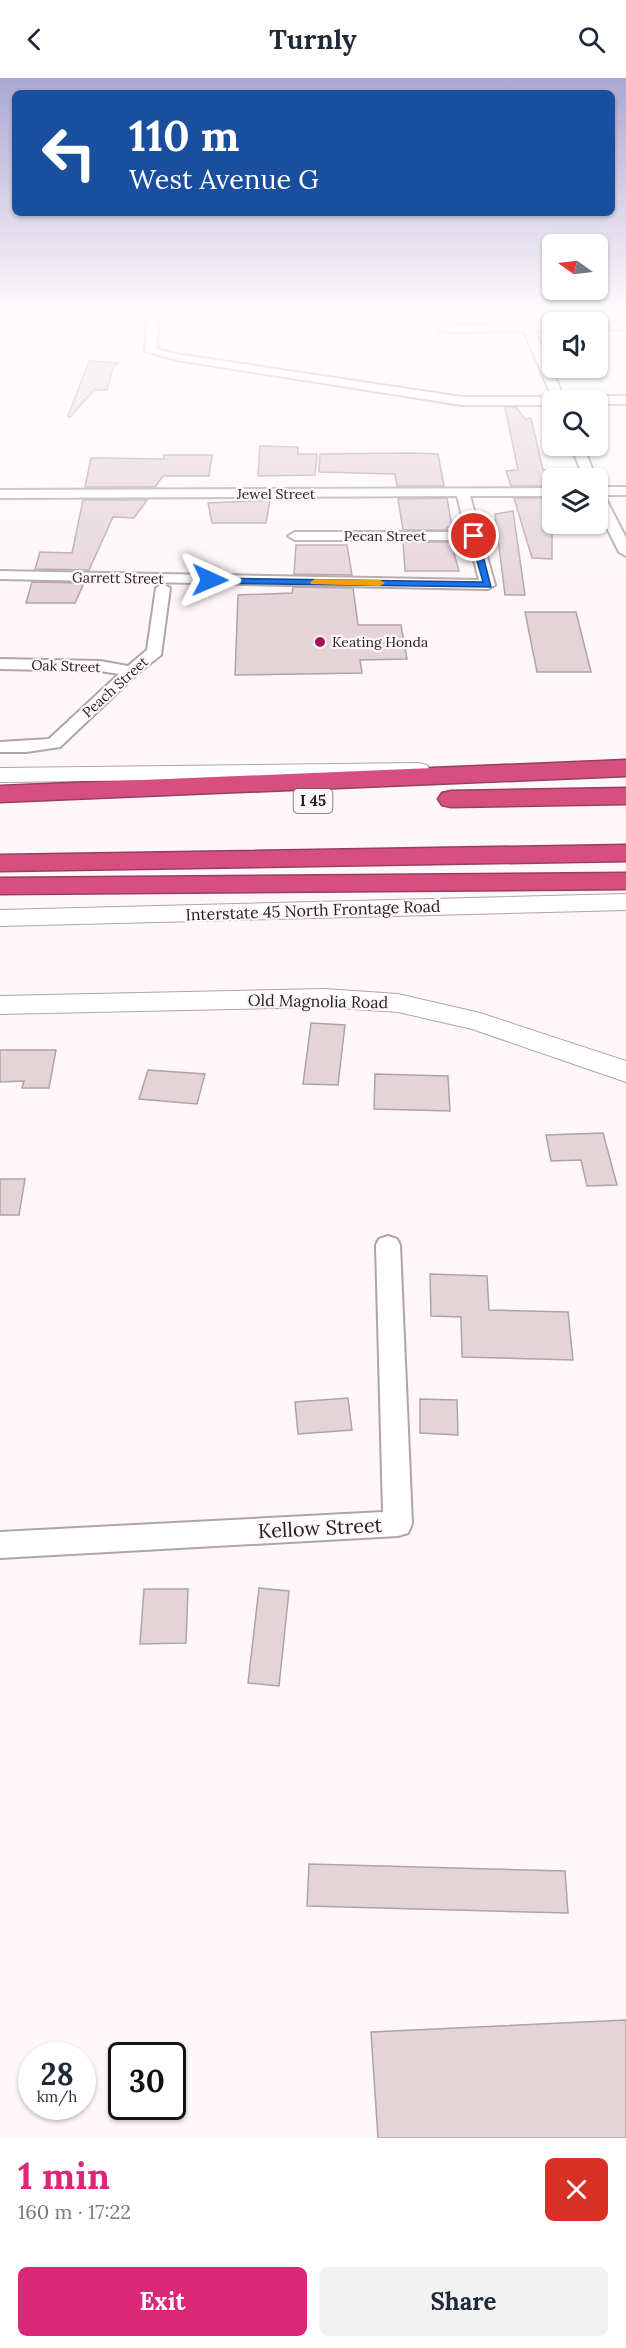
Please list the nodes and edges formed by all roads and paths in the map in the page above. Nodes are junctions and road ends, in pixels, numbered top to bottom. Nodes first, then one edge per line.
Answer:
1 (626, 491) edge
2 (542, 492) edge
3 (608, 492) edge
4 (0, 494) edge
5 (463, 494) junction
6 (608, 515) edge
7 (295, 536) dead end
8 (474, 536) junction
9 (626, 552) edge
10 (0, 575) edge
11 (163, 588) dead end
12 (0, 664) edge
13 (131, 671) junction
14 (0, 747) edge
15 (626, 768) edge
16 (0, 774) edge
17 (0, 795) edge
18 (626, 796) edge
19 (0, 807) edge
20 (626, 853) edge
21 (0, 863) edge
22 (626, 881) edge
23 (0, 886) edge
24 (626, 902) edge
25 (0, 918) edge
26 (0, 1005) edge
27 (626, 1072) edge
28 (388, 1245) dead end
29 (0, 1545) edge

1 - 3 street
2 - 5 street, Jewel Street
4 - 5 street, Jewel Street
5 - 8 street
6 - 9 street
7 - 8 street, Pecan Street
8 - 10 street, Garrett Street
11 - 13 street, Peach Street
12 - 13 street, Oak Street
13 - 14 street, Peach Street
15 - 16 main road
15 - 17 highway
18 - 19 highway, I 45
20 - 21 highway
22 - 23 highway
24 - 25 main road, Interstate 45 North Frontage Road
26 - 27 main road, Old Magnolia Road
28 - 29 street, Kellow Street

